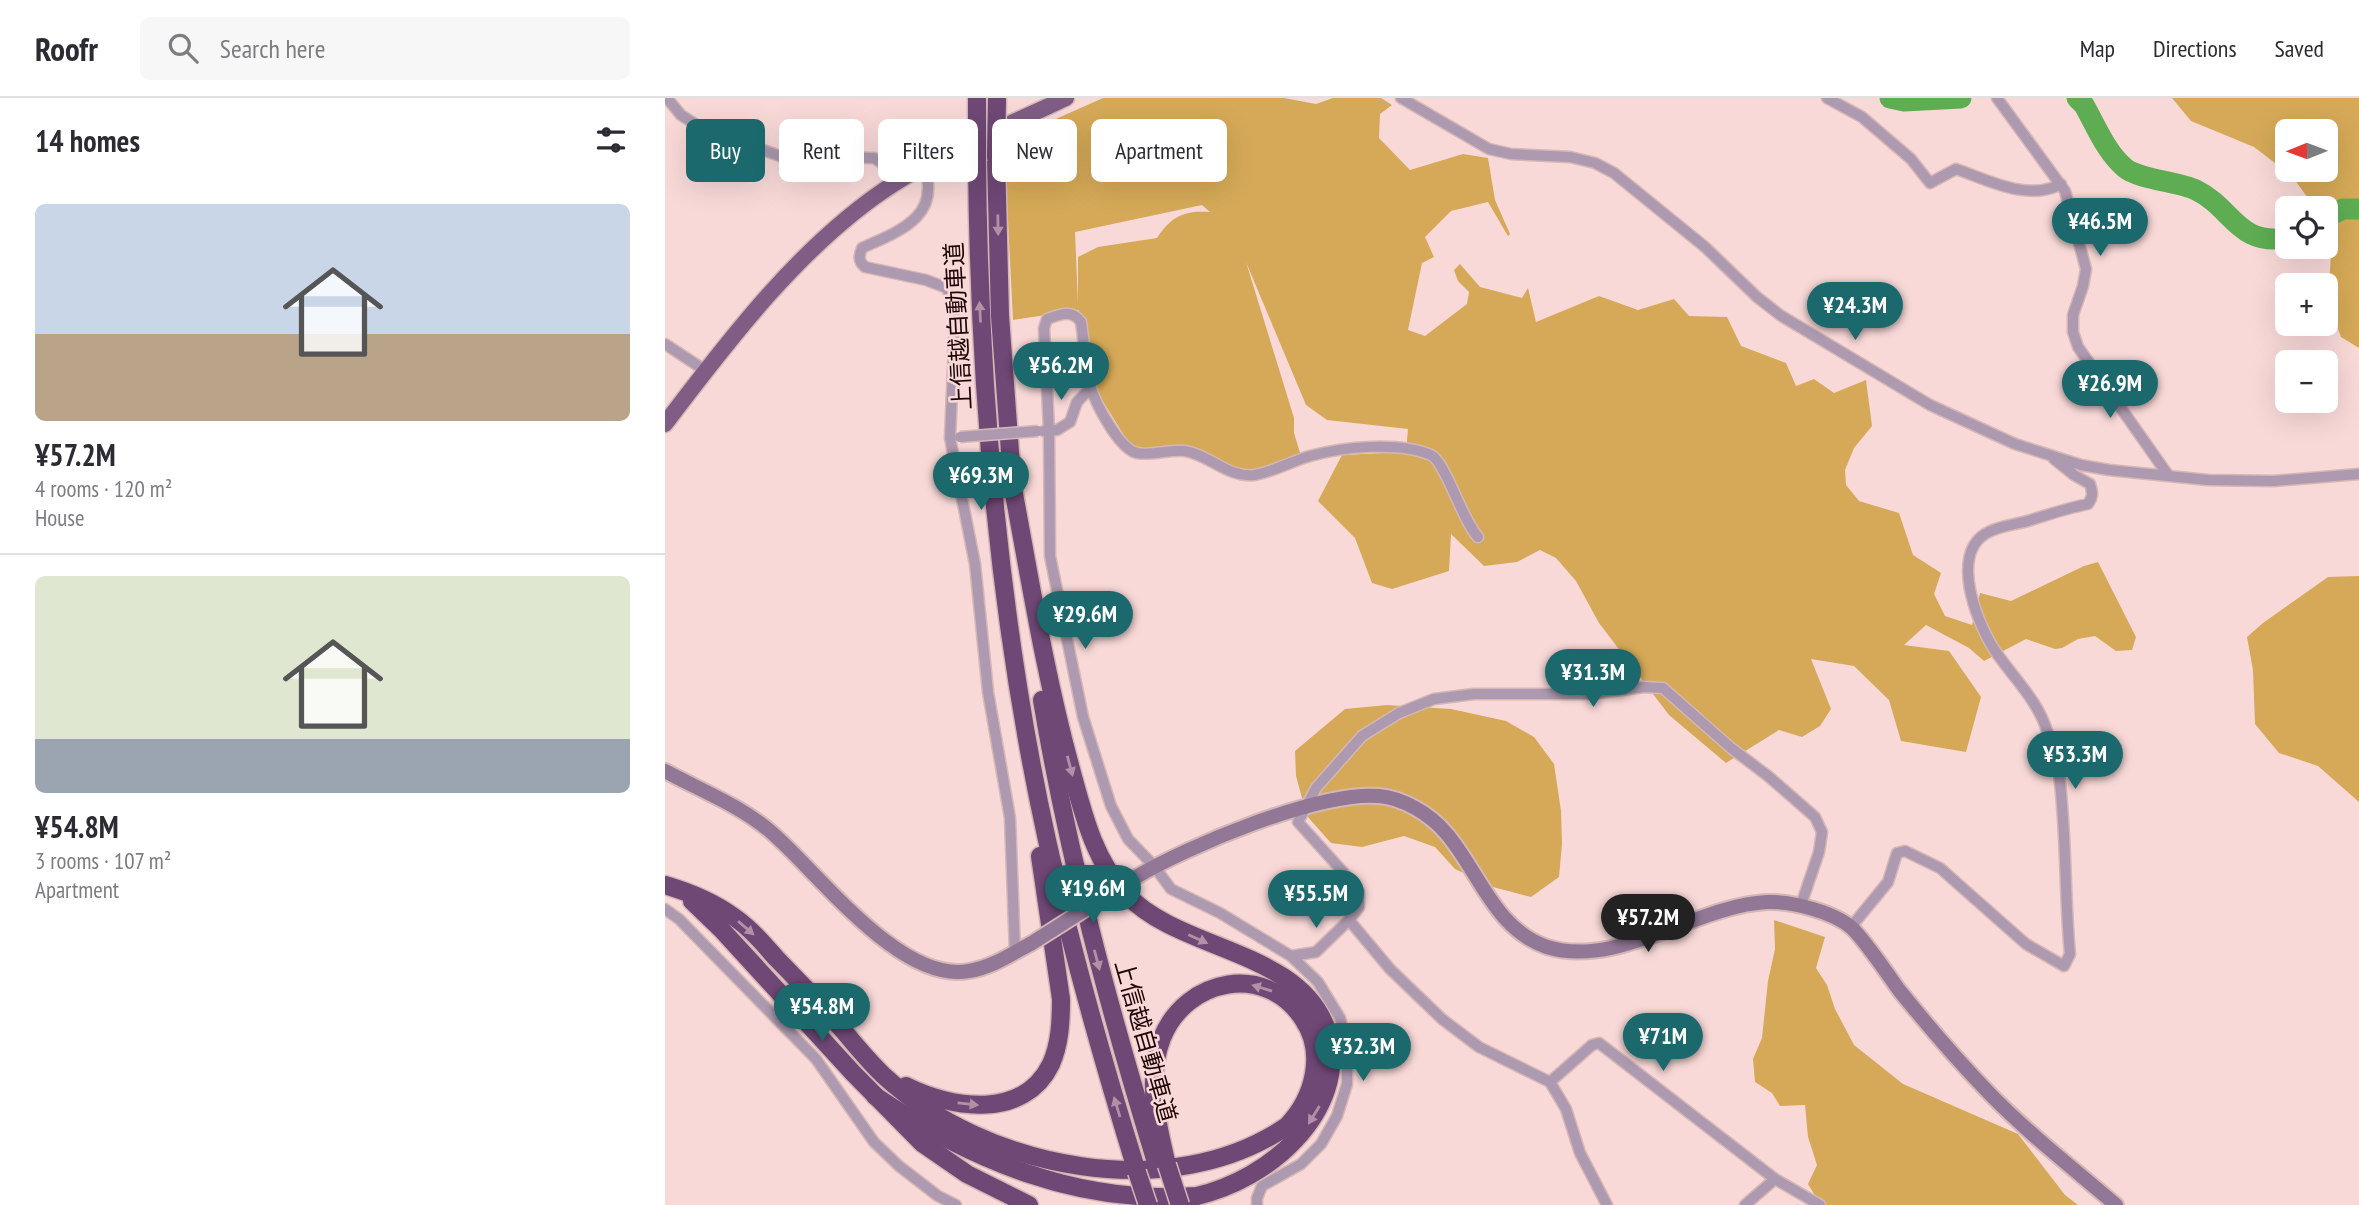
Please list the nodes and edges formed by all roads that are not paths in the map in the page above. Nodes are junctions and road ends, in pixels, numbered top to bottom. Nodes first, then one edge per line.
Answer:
1 (667, 98) edge
2 (977, 98) edge
3 (997, 98) edge
4 (1066, 98) edge
5 (1401, 98) edge
6 (1827, 98) edge
7 (1997, 98) edge
8 (978, 140) edge
9 (929, 182) edge
10 (895, 183) joint
11 (2061, 184) junction
12 (665, 344) edge
13 (706, 371) junction
14 (1091, 388) junction
15 (665, 424) edge
16 (1043, 431) junction
17 (955, 437) junction
18 (2051, 457) junction
19 (2359, 474) edge
20 (2168, 475) junction
21 (1012, 483) junction
22 (1478, 537) dead end
23 (1002, 576) junction
24 (665, 771) edge
25 (1306, 807) junction
26 (1154, 866) junction
27 (665, 885) edge
28 (1801, 905) junction
29 (665, 909) edge
30 (1349, 920) junction
31 (1851, 927) junction
32 (1015, 952) junction
33 (1291, 956) junction
34 (864, 1055) junction
35 (1550, 1082) junction
36 (875, 1096) junction
37 (1162, 1166) junction
38 (1775, 1179) junction
39 (957, 1205) edge
40 (1029, 1205) edge
41 (1148, 1205) edge
42 (1170, 1205) edge
43 (1180, 1205) edge
44 (1257, 1205) edge
45 (1607, 1205) edge
46 (1745, 1205) edge
47 (1820, 1205) edge
48 (2116, 1205) edge

1 - 10 street
23 -> 2 highway, 上信越自動車道, bridge
3 -> 21 highway, 上信越自動車道, bridge
4 - 8 main road
5 - 18 street
6 - 11 street
7 - 11 street
9 - 17 street
10 - 13 main road
11 - 20 street
12 - 13 street
13 - 15 main road
14 - 16 street
14 - 16 street
14 - 22 street
16 - 17 street, bridge
16 - 26 street
17 - 32 street
18 - 20 street
18 - 31 street
19 - 20 street
21 -> 36 highway
21 -> 37 highway, 上信越自動車道
34 -> 23 highway
41 -> 23 highway, 上信越自動車道, bridge
24 - 32 street
25 - 26 street
25 - 28 street
25 - 28 street
25 - 30 street
26 - 32 street, bridge
26 - 33 street
27 -> 34 highway
27 - 36 highway
28 - 31 street
29 - 39 street
30 - 33 street
30 - 35 street
31 - 48 street
33 - 44 street
34 -> 37 highway
35 - 38 street
35 - 45 street
36 - 40 highway
37 - 42 highway, 上信越自動車道
37 - 43 highway, bridge
38 - 46 street
38 - 47 street

